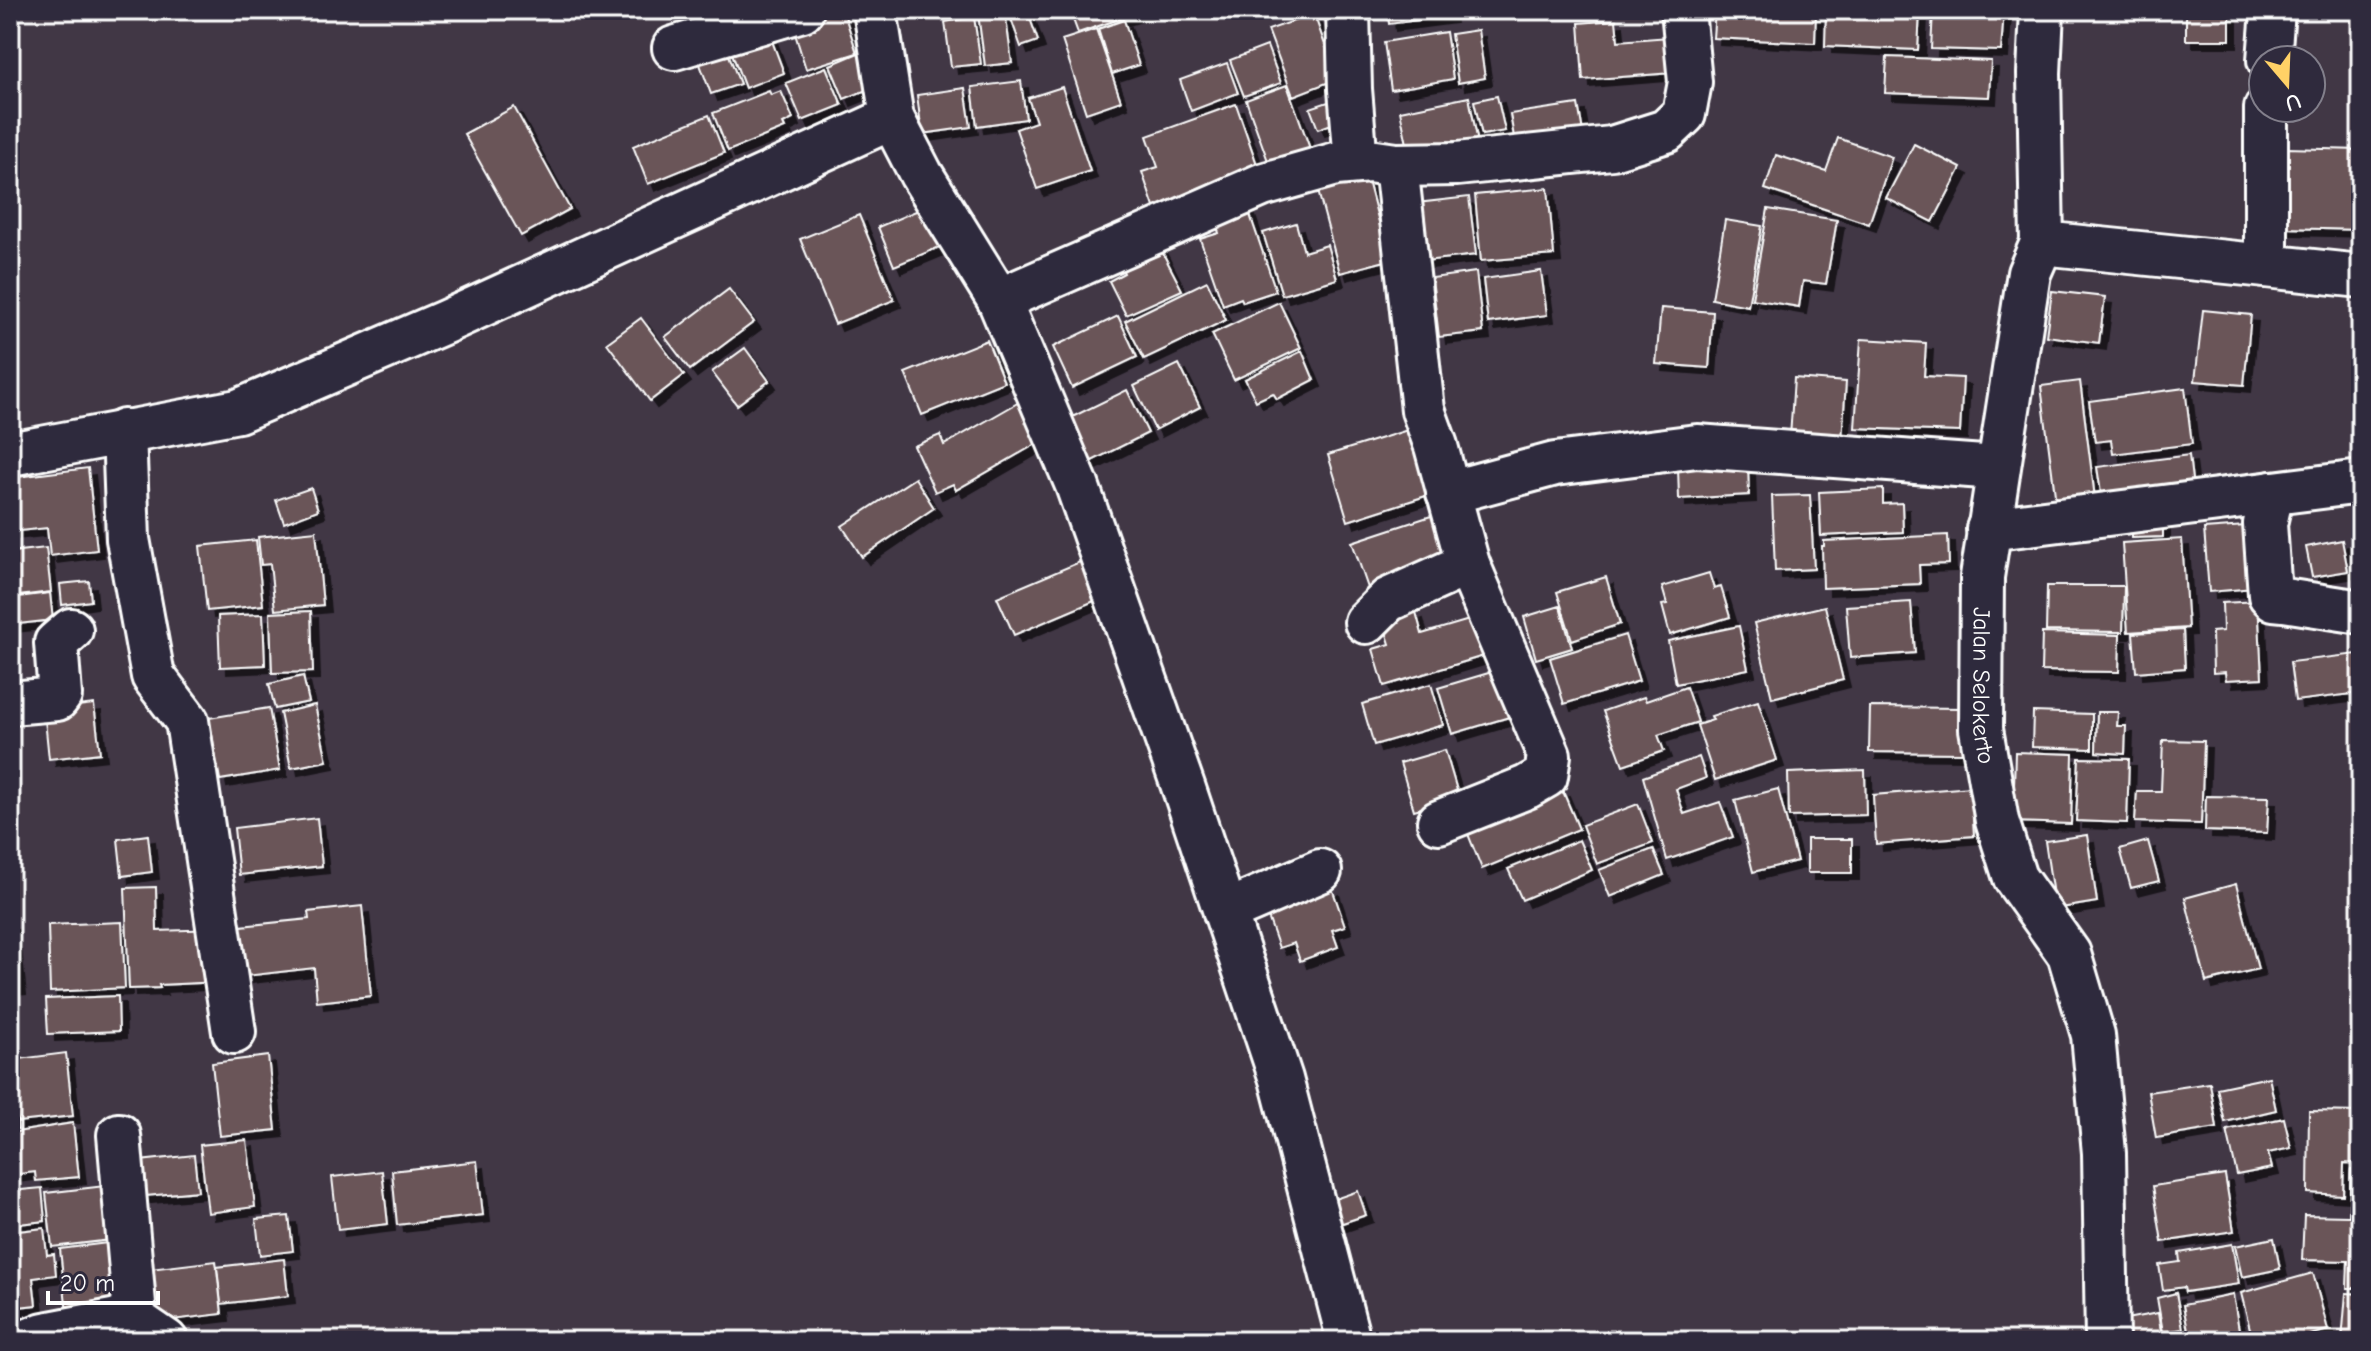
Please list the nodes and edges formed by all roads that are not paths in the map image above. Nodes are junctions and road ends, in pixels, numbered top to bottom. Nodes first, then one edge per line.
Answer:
1 (802, 10) edge
2 (875, 10) edge
3 (1348, 10) edge
4 (1683, 10) edge
5 (2042, 10) edge
6 (2273, 10) edge
7 (2270, 44) edge
8 (674, 48) dead end
9 (892, 118) junction
10 (2266, 124) edge
11 (1376, 164) junction
12 (2042, 243) junction
13 (2266, 266) junction
14 (2361, 276) edge
15 (999, 300) junction
16 (124, 431) junction
17 (10, 454) edge
18 (1997, 468) junction
19 (2361, 482) edge
20 (1448, 493) junction
21 (2272, 493) junction
22 (1988, 529) junction
23 (1468, 564) junction
24 (2361, 612) edge
25 (1366, 622) dead end
26 (71, 630) dead end
27 (10, 703) edge
28 (1439, 822) dead end
29 (1320, 871) dead end
30 (1225, 912) junction
31 (234, 1032) dead end
32 (119, 1135) dead end
33 (128, 1315) junction
34 (27, 1341) edge
35 (166, 1341) edge
36 (1349, 1341) edge
37 (2107, 1341) edge

1 - 8 street
2 - 9 street
3 - 11 street
4 - 11 street
5 - 12 street, Jalan Selokerto
6 - 7 street
9 - 15 street
9 - 16 street
10 - 13 street
11 - 15 street
11 - 20 street
12 - 13 street
12 - 18 street, Jalan Selokerto
13 - 14 street
15 - 30 street
16 - 17 street
16 - 31 street
18 - 20 street
18 - 22 street, Jalan Selokerto
19 - 21 street
20 - 23 street
21 - 22 street
21 - 24 street
22 - 37 street, Jalan Selokerto
23 - 25 street
23 - 28 street
26 - 27 street
29 - 30 street
30 - 36 street
32 - 33 street
33 - 34 street
33 - 35 street

